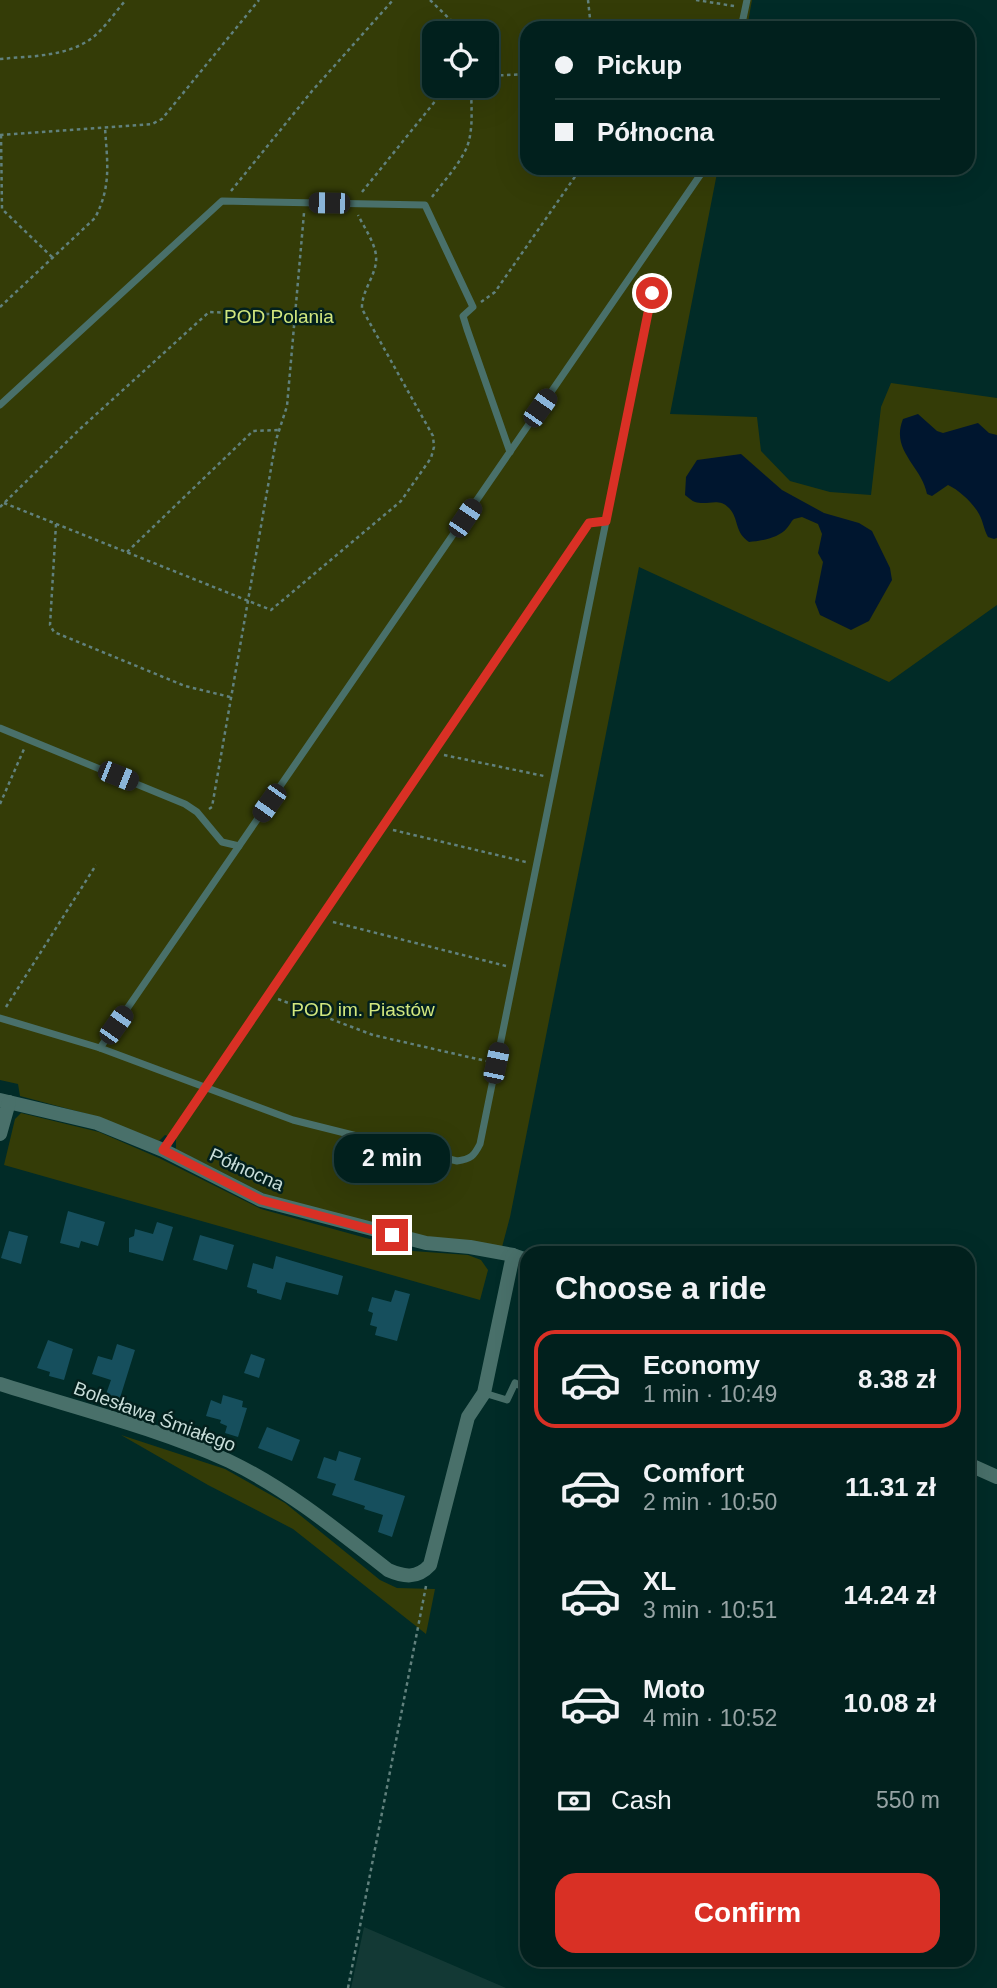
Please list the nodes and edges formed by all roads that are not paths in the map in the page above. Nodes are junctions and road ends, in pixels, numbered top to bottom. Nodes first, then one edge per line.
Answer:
1 (700, 175) edge
2 (641, 287) dead end
3 (0, 404) edge
4 (510, 452) junction
5 (606, 521) junction
6 (0, 728) edge
7 (239, 846) junction
8 (0, 1016) edge
9 (100, 1048) junction
10 (204, 1088) junction
11 (4, 1101) edge
12 (0, 1134) edge
13 (163, 1150) junction
14 (520, 1257) edge
15 (0, 1384) edge
16 (520, 1385) edge
17 (484, 1393) junction
18 (975, 1467) edge
19 (997, 1477) edge

1 - 4 lane
2 - 5 lane
3 - 4 lane
4 - 7 lane
5 - 10 lane
5 - 10 lane
6 - 7 lane
7 - 9 lane
8 - 9 lane
9 - 10 lane
10 - 13 lane
11 - 12 street
11 - 13 street, Północna
13 - 14 street, Północna
14 - 17 street
15 - 17 street, Bolesława Śmiałego
16 - 17 lane
18 - 19 street

